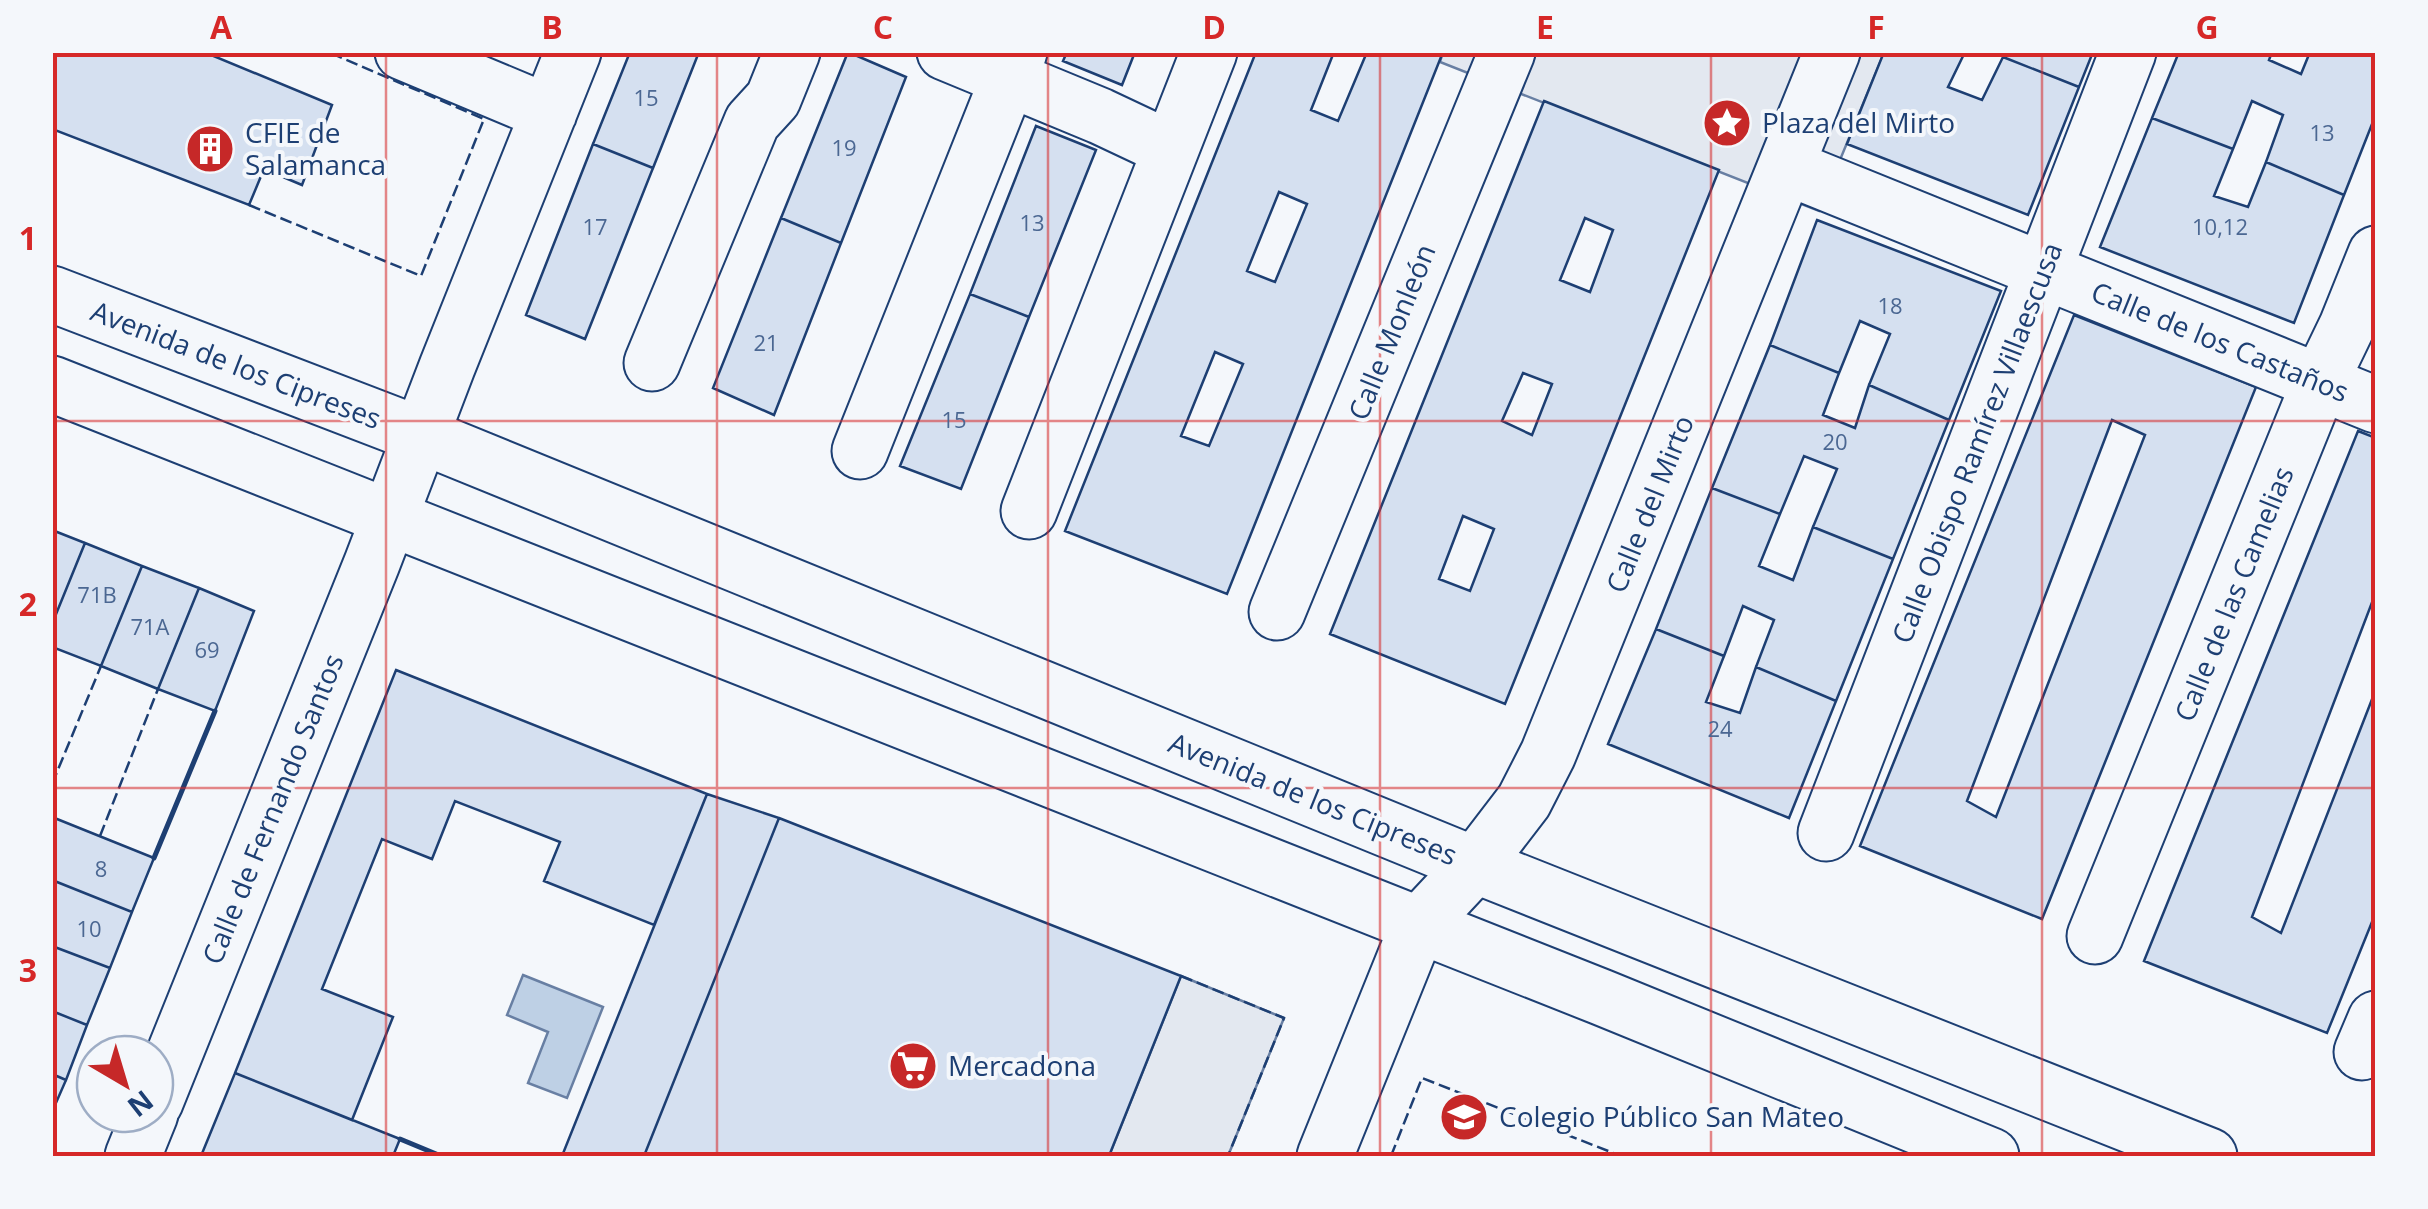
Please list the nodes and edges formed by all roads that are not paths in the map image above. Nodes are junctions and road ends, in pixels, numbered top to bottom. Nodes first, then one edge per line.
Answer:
1 (403, 52) edge
2 (573, 52) edge
3 (792, 52) edge
4 (945, 52) edge
5 (1209, 52) edge
6 (1507, 52) edge
7 (1832, 52) edge
8 (2128, 52) edge
9 (1014, 65) edge
10 (549, 113) junction
11 (1170, 149) junction
12 (1787, 167) junction
13 (2376, 254) edge
14 (2043, 270) junction
15 (52, 294) edge
16 (652, 363) dead end
17 (2320, 382) junction
18 (52, 384) edge
19 (2376, 404) edge
20 (420, 435) junction
21 (860, 451) dead end
22 (1029, 511) dead end
23 (390, 517) junction
24 (1277, 612) dead end
25 (1826, 833) dead end
26 (1475, 864) junction
27 (1418, 926) junction
28 (2096, 936) dead end
29 (175, 1052) edge
30 (1325, 1156) edge
31 (1991, 1156) edge
32 (2209, 1156) edge

1 - 10 street
2 - 10 street
3 - 16 street
4 - 9 street
5 - 11 street
6 - 24 street, Calle Monleón
7 - 12 street, Calle del Mirto
8 - 14 street, Calle Obispo Ramírez Villaescusa
9 - 11 street
9 - 21 street
10 - 20 street
11 - 22 street
12 - 14 street, Calle de los Castaños
12 - 26 street, Calle del Mirto
13 - 17 street, Calle de las Camelias
14 - 17 street, Calle de los Castaños
14 - 25 street, Calle Obispo Ramírez Villaescusa
15 - 20 street, Avenida de los Cipreses
17 - 19 street, Calle de los Castaños
17 - 28 street, Calle de las Camelias
18 - 23 street
20 - 23 street
20 - 26 street, Avenida de los Cipreses
23 - 27 street
23 - 29 street, Calle de Fernando Santos
26 - 27 street, Calle del Mirto
26 - 32 street, Avenida de los Cipreses
27 - 30 street
27 - 31 street

